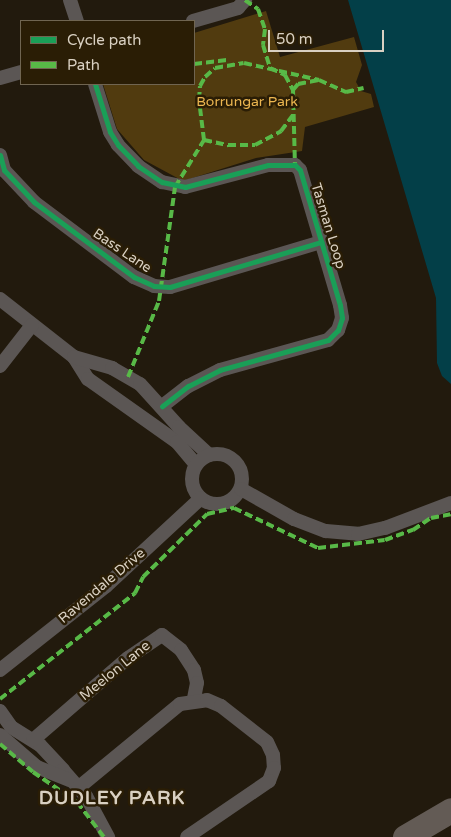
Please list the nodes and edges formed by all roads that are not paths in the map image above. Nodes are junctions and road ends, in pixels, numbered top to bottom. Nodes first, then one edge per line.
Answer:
1 (70, 0) edge
2 (245, 0) edge
3 (76, 20) edge
4 (195, 20) edge
5 (20, 72) edge
6 (0, 78) edge
7 (95, 85) edge
8 (0, 155) edge
9 (321, 242) junction
10 (0, 299) edge
11 (32, 325) junction
12 (74, 357) junction
13 (0, 366) edge
14 (162, 406) junction
15 (209, 455) junction
16 (196, 465) junction
17 (241, 490) junction
18 (201, 498) junction
19 (451, 503) edge
20 (0, 670) edge
21 (194, 699) junction
22 (0, 711) edge
23 (0, 735) edge
24 (33, 740) junction
25 (74, 784) junction
26 (451, 810) edge
27 (108, 837) edge
28 (186, 837) edge
29 (405, 837) edge

1 - 3 street
2 - 4 street
5 - 6 street
7 - 9 street, Tasman Loop
8 - 9 street, Bass Lane
9 - 14 street, Tasman Loop
10 - 11 street
11 - 12 street
11 - 13 street
12 - 14 street
12 - 16 street
14 - 15 street
15 - 16 street
15 - 17 street
16 - 18 street
17 - 18 street
17 - 19 street
18 - 20 street, Ravendale Drive
21 - 24 street, Meelon Lane
21 - 25 street
21 - 28 street
22 - 24 street
23 - 25 street
24 - 25 street
25 - 27 street
26 - 29 highway

